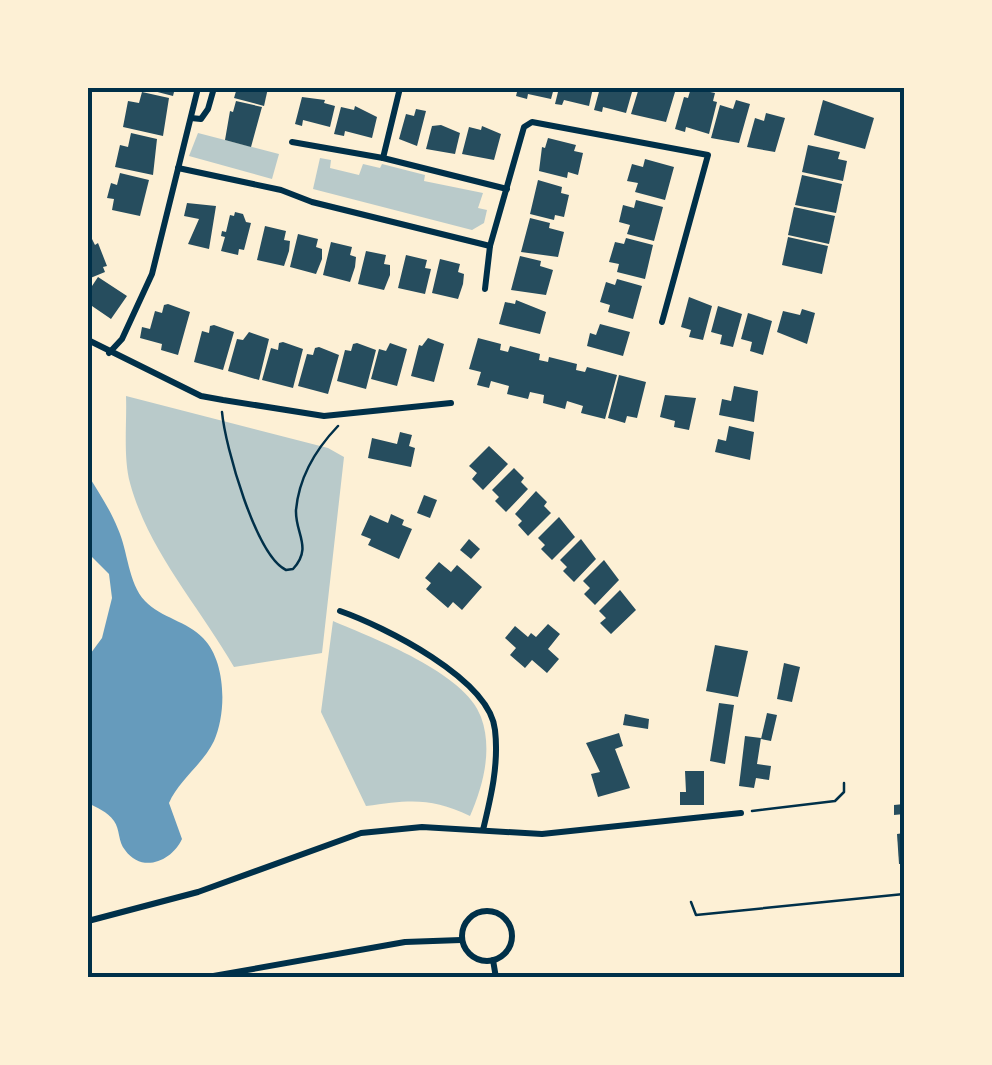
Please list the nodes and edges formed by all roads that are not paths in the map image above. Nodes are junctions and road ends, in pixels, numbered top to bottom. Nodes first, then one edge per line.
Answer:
1 (198, 88) edge
2 (214, 88) edge
3 (400, 88) edge
4 (191, 118) junction
5 (292, 142) dead end
6 (383, 158) junction
7 (178, 168) junction
8 (507, 189) junction
9 (490, 246) junction
10 (485, 289) dead end
11 (662, 322) dead end
12 (88, 340) edge
13 (109, 353) junction
14 (452, 403) dead end
15 (340, 611) dead end
16 (741, 813) road end
17 (484, 830) junction
18 (88, 920) edge
19 (462, 940) junction
20 (493, 960) junction
21 (202, 978) edge
22 (496, 978) edge

1 - 4 street
2 - 4 street
3 - 6 street
4 - 7 street
5 - 6 street
6 - 8 street
7 - 9 street
7 - 13 street
8 - 9 street
8 - 11 street
9 - 10 street
12 - 13 street
13 - 14 street
15 - 17 street
16 - 17 street
17 - 18 street
19 - 20 street
19 - 20 street
19 - 21 street
20 - 22 street

